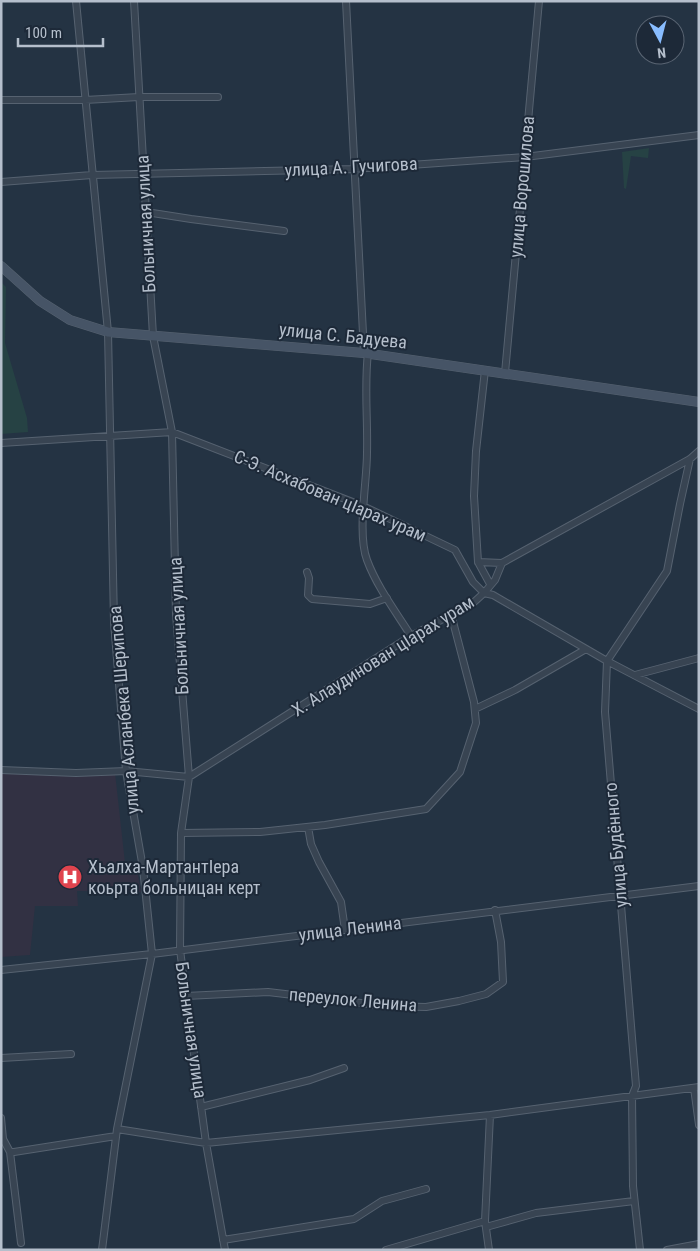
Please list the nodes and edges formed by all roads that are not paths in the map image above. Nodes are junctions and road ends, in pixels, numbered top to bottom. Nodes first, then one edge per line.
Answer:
1 (76, 1) edge
2 (134, 1) edge
3 (346, 1) edge
4 (539, 1) edge
5 (139, 97) junction
6 (218, 98) dead end
7 (1, 100) edge
8 (85, 100) junction
9 (699, 135) edge
10 (525, 157) junction
11 (353, 169) junction
12 (144, 174) junction
13 (92, 175) junction
14 (1, 182) edge
15 (146, 212) junction
16 (284, 231) dead end
17 (1, 266) edge
18 (108, 332) junction
19 (153, 336) junction
20 (366, 353) junction
21 (485, 370) junction
22 (505, 372) junction
23 (699, 402) edge
24 (172, 432) junction
25 (111, 435) junction
26 (1, 443) edge
27 (699, 451) edge
28 (690, 459) junction
29 (363, 506) junction
30 (478, 562) junction
31 (502, 563) junction
32 (307, 572) dead end
33 (490, 584) junction
34 (484, 593) junction
35 (387, 598) junction
36 (450, 614) junction
37 (412, 636) junction
38 (586, 649) junction
39 (699, 658) edge
40 (607, 662) junction
41 (635, 675) junction
42 (699, 708) edge
43 (475, 709) junction
44 (1, 770) edge
45 (126, 771) junction
46 (189, 777) junction
47 (308, 827) junction
48 (180, 833) junction
49 (699, 886) edge
50 (620, 894) junction
51 (495, 910) junction
52 (345, 930) junction
53 (180, 950) junction
54 (152, 954) junction
55 (1, 970) edge
56 (186, 996) junction
57 (71, 1054) dead end
58 (1, 1058) edge
59 (344, 1068) dead end
60 (696, 1087) edge
61 (632, 1096) junction
62 (201, 1107) junction
63 (490, 1115) junction
64 (1, 1118) edge
65 (699, 1125) edge
66 (117, 1129) junction
67 (116, 1136) junction
68 (206, 1143) junction
69 (10, 1152) junction
70 (426, 1189) dead end
71 (634, 1201) junction
72 (485, 1224) junction
73 (223, 1240) junction
74 (21, 1243) dead end
75 (699, 1244) edge
76 (102, 1250) edge
77 (225, 1250) edge
78 (386, 1250) edge
79 (489, 1250) edge
80 (640, 1250) edge
81 (668, 1250) edge

1 - 8 street, улица Асланбека Шерипова
2 - 5 street, Больничная улица
3 - 11 street
4 - 10 street, улица Ворошилова
5 - 6 street
5 - 8 street
5 - 12 street, Больничная улица
7 - 8 street
8 - 13 street, улица Асланбека Шерипова
9 - 10 street, улица А. Гучигова
10 - 11 street, улица А. Гучигова
10 - 22 street, улица Ворошилова
11 - 12 street, улица А. Гучигова
11 - 20 street
12 - 13 street, улица А. Гучигова
12 - 15 street, Больничная улица
13 - 14 street, улица А. Гучигова
13 - 18 street, улица Асланбека Шерипова
15 - 16 street
15 - 19 street, Больничная улица
17 - 18 main road, улица С. Бадуева
18 - 19 main road, улица С. Бадуева
18 - 25 street, улица Асланбека Шерипова
19 - 20 main road, улица С. Бадуева
19 - 24 street, Больничная улица
20 - 21 main road, улица С. Бадуева
20 - 29 street
21 - 22 main road, улица С. Бадуева
21 - 30 street
22 - 23 main road, улица С. Бадуева
24 - 25 street, С-Э. Асхабован цIарах урам
24 - 29 street, С-Э. Асхабован цIарах урам
24 - 46 street, Больничная улица
25 - 26 street, С-Э. Асхабован цIарах урам
25 - 45 street, улица Асланбека Шерипова
27 - 28 street
28 - 31 street
28 - 40 street
29 - 34 street, С-Э. Асхабован цIарах урам
29 - 35 street
30 - 31 street
30 - 33 street
31 - 33 street, Х. Алаудинован цIарах урам
32 - 35 street
33 - 34 street, Х. Алаудинован цIарах урам
34 - 36 street, Х. Алаудинован цIарах урам
34 - 38 street, С-Э. Асхабован цIарах урам
35 - 37 street
36 - 37 street, Х. Алаудинован цIарах урам
36 - 43 street
37 - 46 street, Х. Алаудинован цIарах урам
38 - 40 street, С-Э. Асхабован цIарах урам
38 - 43 street
39 - 41 street
40 - 41 street, С-Э. Асхабован цIарах урам
40 - 50 street, улица Будённого
41 - 42 street, С-Э. Асхабован цIарах урам
43 - 47 street
44 - 45 street
45 - 46 street
45 - 54 street, улица Асланбека Шерипова
46 - 48 street, Больничная улица
47 - 48 street
47 - 52 street
48 - 53 street, Больничная улица
49 - 50 street, улица Ленина
50 - 51 street, улица Ленина
50 - 61 street, улица Будённого
51 - 52 street, улица Ленина
51 - 56 street, переулок Ленина
52 - 53 street, улица Ленина
53 - 54 street, улица Ленина
53 - 56 street, Больничная улица
54 - 55 street, улица Ленина
54 - 66 street, улица Асланбека Шерипова
56 - 62 street, Больничная улица
57 - 58 street
59 - 62 street
60 - 61 street
60 - 65 street
61 - 63 street
61 - 71 street, улица Будённого
62 - 68 street, Больничная улица
63 - 68 street
63 - 72 street
64 - 69 street
66 - 67 street, улица Асланбека Шерипова
66 - 68 street
67 - 69 street
67 - 76 street, улица Асланбека Шерипова
68 - 73 street, Больничная улица
69 - 74 street
70 - 73 street
71 - 72 street
71 - 80 street, улица Будённого
72 - 78 street
72 - 79 street
73 - 77 street, Больничная улица
75 - 81 street

